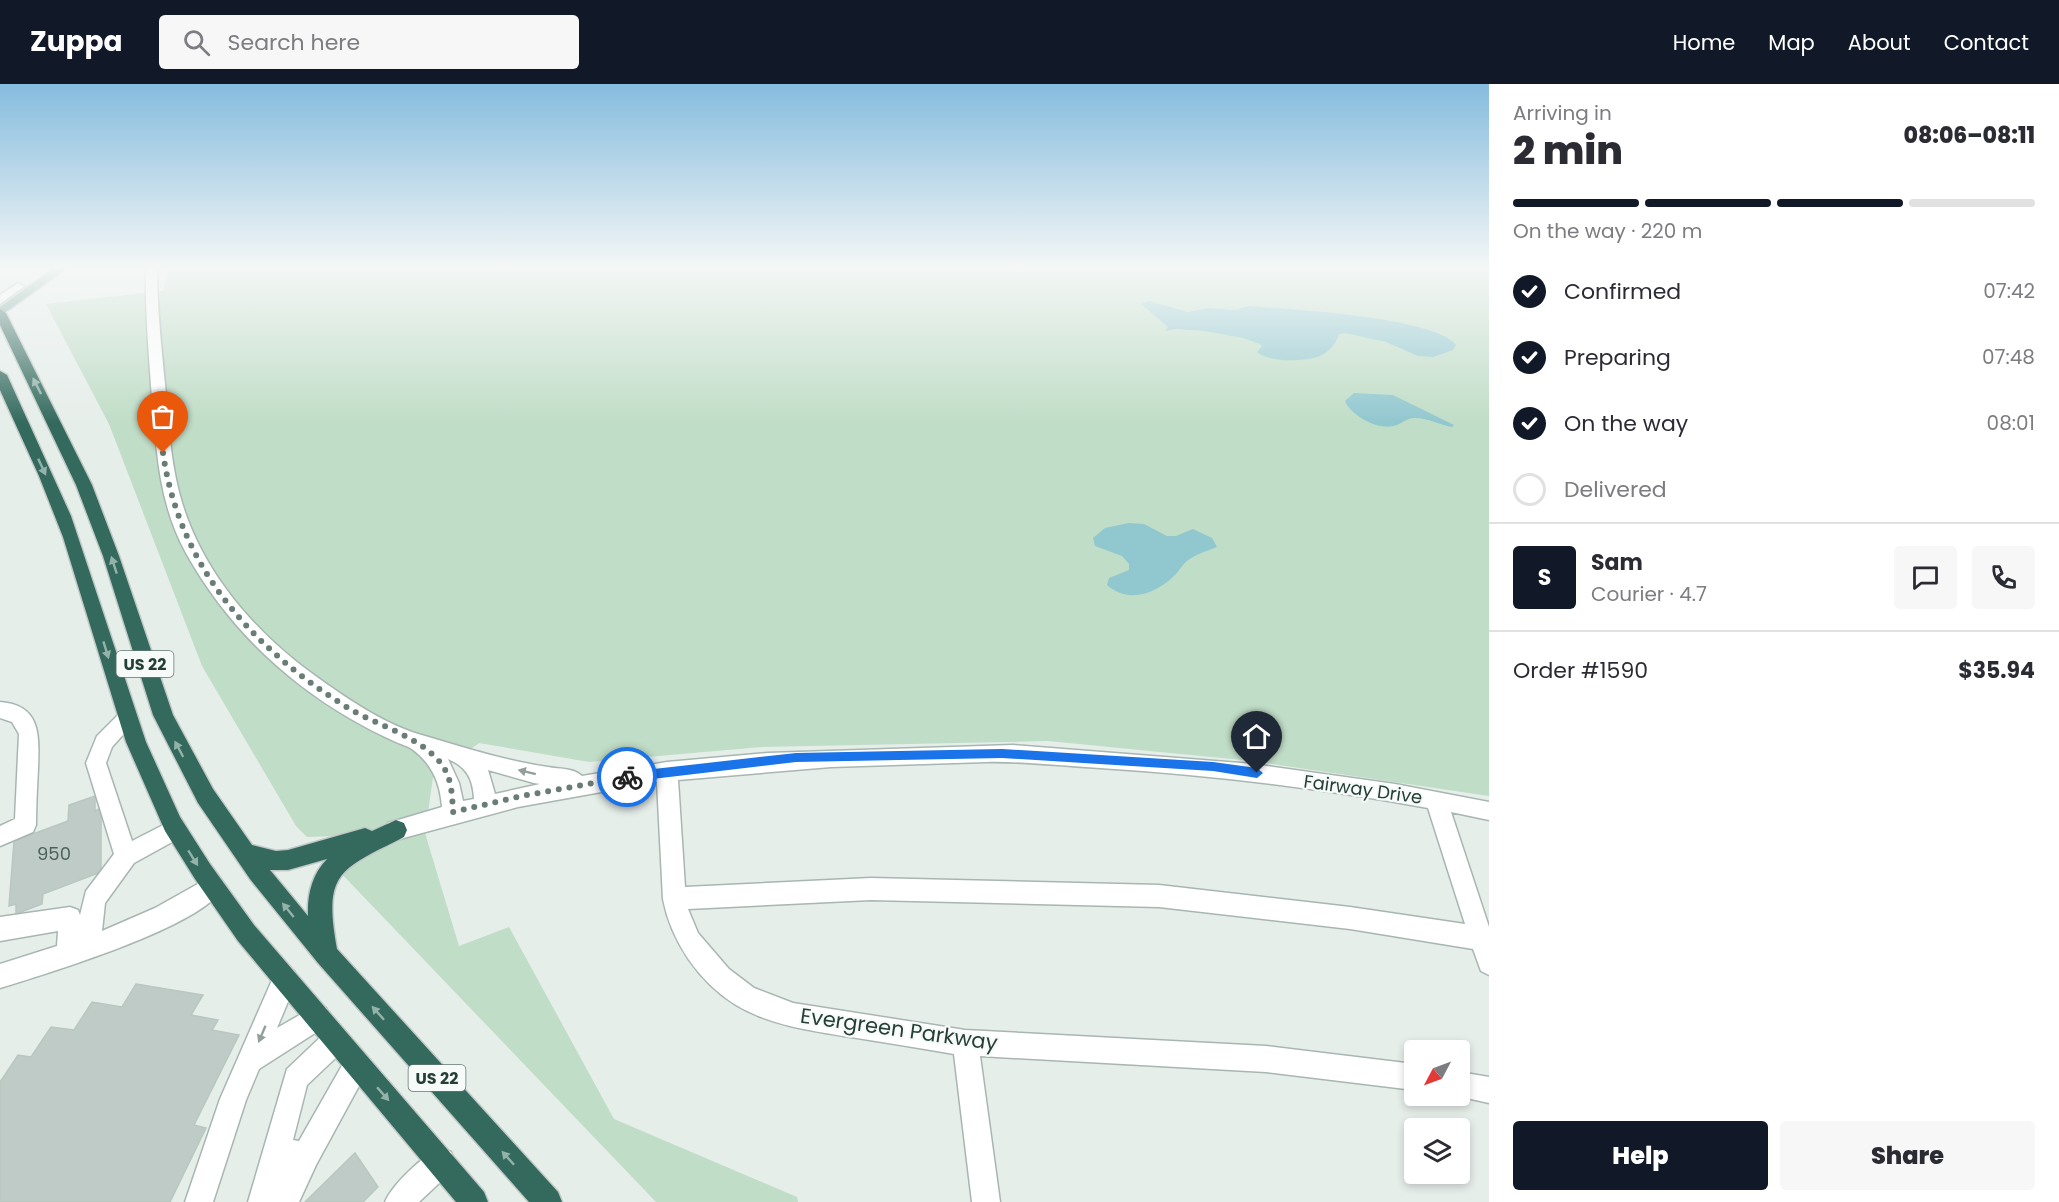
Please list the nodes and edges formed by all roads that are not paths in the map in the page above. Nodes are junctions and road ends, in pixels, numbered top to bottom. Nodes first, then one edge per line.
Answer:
1 (3, 318) edge
2 (153, 318) edge
3 (0, 375) edge
4 (0, 710) edge
5 (128, 718) junction
6 (412, 740) junction
7 (454, 752) junction
8 (667, 771) junction
9 (606, 780) junction
10 (1436, 800) junction
11 (484, 805) junction
12 (453, 812) junction
13 (1489, 812) edge
14 (175, 828) junction
15 (396, 830) junction
16 (0, 836) edge
17 (246, 854) junction
18 (126, 856) junction
19 (212, 887) junction
20 (674, 899) junction
21 (0, 928) edge
22 (1485, 939) edge
23 (78, 950) junction
24 (326, 955) junction
25 (1489, 963) edge
26 (0, 976) edge
27 (285, 980) junction
28 (317, 1017) junction
29 (336, 1040) junction
30 (965, 1043) junction
31 (250, 1059) junction
32 (357, 1064) junction
33 (1404, 1076) edge
34 (1470, 1087) edge
35 (1489, 1090) edge
36 (276, 1152) junction
37 (306, 1155) junction
38 (441, 1162) junction
39 (199, 1202) edge
40 (262, 1202) edge
41 (284, 1202) edge
42 (399, 1202) edge
43 (474, 1202) edge
44 (548, 1202) edge
45 (986, 1202) edge

17 -> 1 highway, US 22
2 - 6 street
3 -> 5 highway, US 22
4 - 16 street
5 - 14 highway, US 22
5 - 18 street
6 - 7 street
6 - 12 street
9 -> 7 street
7 - 11 street
8 - 9 street, Fairway Drive
8 - 10 street, Fairway Drive
8 - 20 street, Evergreen Parkway
9 - 11 street, Fairway Drive
10 - 13 street, Fairway Drive
10 - 22 street
11 - 12 street, Fairway Drive
12 - 15 street, Fairway Drive
14 - 18 street
14 -> 19 highway, US 22
15 - 17 highway
15 - 24 highway
24 -> 17 highway, US 22
18 - 23 street
19 - 23 street
19 - 27 highway, US 22
20 - 22 street
20 - 30 street, Evergreen Parkway
21 - 23 street
22 - 25 street
23 - 26 street
44 -> 24 highway, US 22
27 - 28 highway, US 22
27 -> 31 street
28 - 29 highway, US 22
28 - 31 street
29 - 32 highway, US 22
29 - 36 street
30 - 33 street, Evergreen Parkway
30 - 45 street
31 - 39 street
32 - 37 street
32 -> 38 highway, US 22
34 - 35 street
36 - 37 street
36 - 40 street
37 - 41 street
38 - 42 street
38 - 43 highway, US 22

